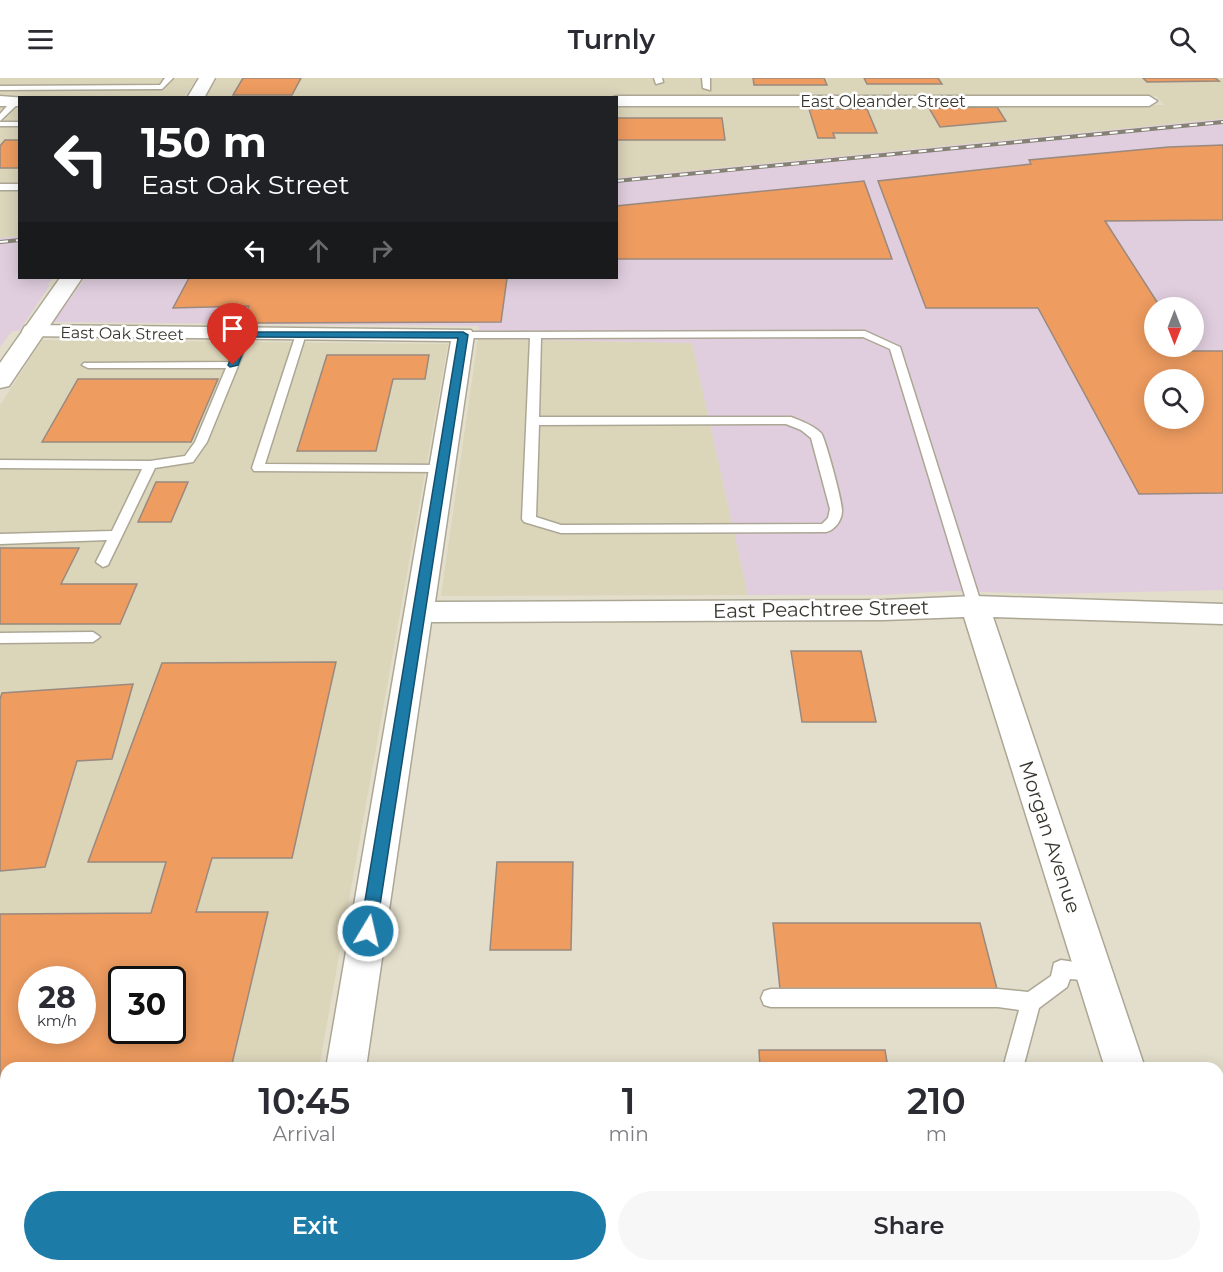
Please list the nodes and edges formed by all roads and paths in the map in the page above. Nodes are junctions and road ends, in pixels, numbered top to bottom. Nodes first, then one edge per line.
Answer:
1 (5, 78) edge
2 (169, 78) edge
3 (207, 78) edge
4 (706, 78) edge
5 (0, 80) edge
6 (0, 88) edge
7 (51, 88) junction
8 (140, 88) junction
9 (707, 88) dead end
10 (45, 96) edge
11 (135, 96) edge
12 (196, 96) edge
13 (12, 101) edge
14 (618, 101) edge
15 (1149, 101) dead end
16 (0, 119) edge
17 (0, 124) edge
18 (18, 124) edge
19 (0, 187) edge
20 (18, 187) edge
21 (67, 279) edge
22 (33, 331) junction
23 (246, 334) junction
24 (301, 334) junction
25 (463, 335) junction
26 (536, 335) junction
27 (88, 365) dead end
28 (233, 365) junction
29 (0, 381) edge
30 (533, 421) junction
31 (0, 464) edge
32 (150, 465) junction
33 (442, 469) junction
34 (116, 535) junction
35 (0, 539) edge
36 (103, 562) dead end
37 (975, 606) junction
38 (419, 612) junction
39 (1223, 614) edge
40 (93, 637) dead end
41 (0, 638) edge
42 (1094, 972) junction
43 (771, 998) dead end
44 (1031, 1002) junction
45 (347, 1062) edge
46 (1015, 1062) edge
47 (1123, 1062) edge

1 - 5 lane
2 - 8 lane
3 - 12 street
4 - 9 lane
6 - 7 lane
7 - 8 lane
7 - 10 lane
8 - 11 lane
13 - 16 lane
14 - 15 street, East Oleander Street
17 - 18 lane
19 - 20 lane
21 - 22 street
22 - 23 street, East Oak Street
22 - 29 street
23 - 24 street, East Oak Street
23 - 28 lane
24 - 25 street, East Oak Street
24 - 33 lane
25 - 26 lane
25 - 33 street
26 - 30 lane
26 - 37 lane
27 - 28 lane
28 - 32 lane
30 - 30 lane
31 - 32 lane
32 - 34 lane
33 - 38 street
34 - 35 lane
34 - 36 lane
37 - 38 street, East Peachtree Street
37 - 39 street, East Peachtree Street
37 - 42 street, Morgan Avenue
38 - 45 street
40 - 41 lane
42 - 44 lane
42 - 47 street, Morgan Avenue
43 - 44 lane
44 - 46 lane

